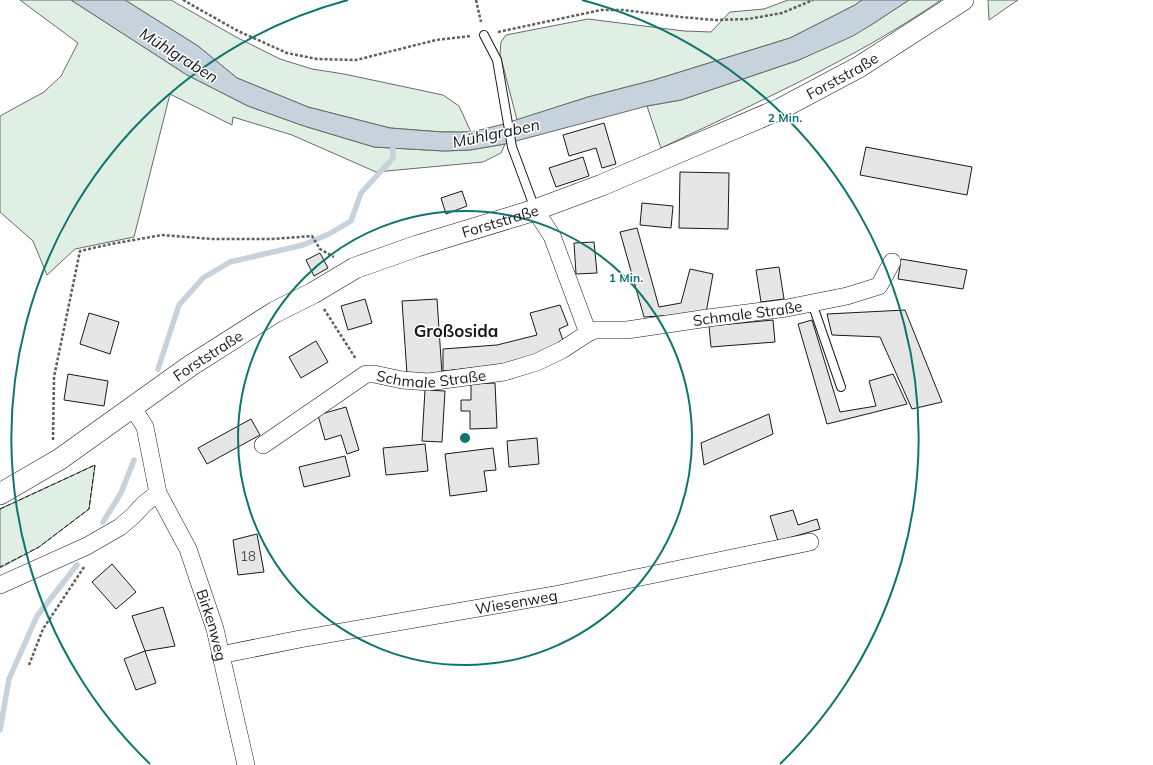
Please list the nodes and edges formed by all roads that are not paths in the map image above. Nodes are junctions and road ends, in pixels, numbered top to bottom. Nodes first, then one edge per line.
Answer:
1 (962, 0) edge
2 (484, 34) road end
3 (535, 210) junction
4 (892, 262) dead end
5 (812, 303) junction
6 (588, 333) junction
7 (841, 387) dead end
8 (133, 408) junction
9 (263, 445) dead end
10 (158, 493) junction
11 (0, 494) edge
12 (810, 542) dead end
13 (0, 585) edge
14 (220, 655) junction
15 (246, 765) edge

1 - 3 street, Forststraße
2 - 3 lane
3 - 6 street
3 - 8 street, Forststraße
4 - 5 street, Schmale Straße
5 - 6 street, Schmale Straße
5 - 7 lane
6 - 9 street, Schmale Straße
8 - 10 street, Birkenweg
8 - 11 street, Forststraße
10 - 13 street
10 - 14 street, Birkenweg
12 - 14 street, Wiesenweg
14 - 15 street, Birkenweg

